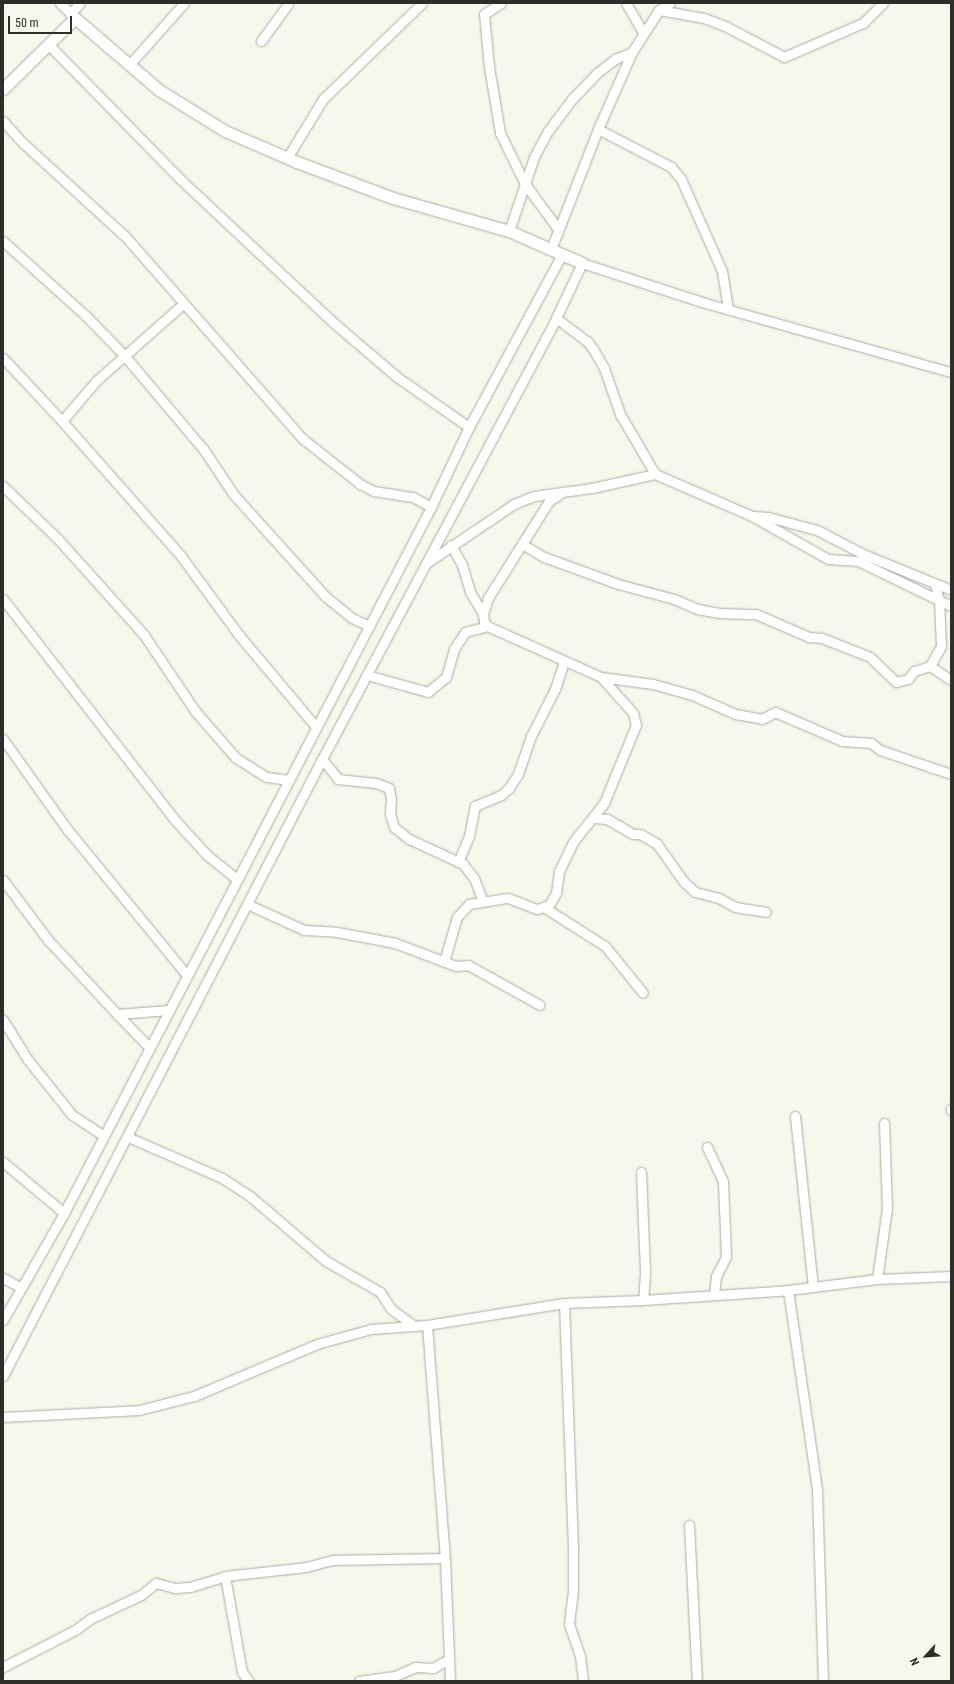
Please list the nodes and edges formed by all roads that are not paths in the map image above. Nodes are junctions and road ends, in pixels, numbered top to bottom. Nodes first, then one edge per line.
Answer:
1 (60, 3) edge
2 (80, 3) edge
3 (184, 3) edge
4 (286, 3) edge
5 (422, 3) edge
6 (501, 3) edge
7 (626, 3) edge
8 (670, 3) edge
9 (883, 3) edge
10 (659, 10) junction
11 (73, 16) junction
12 (643, 32) junction
13 (261, 41) dead end
14 (48, 44) junction
15 (632, 52) junction
16 (129, 65) junction
17 (3, 89) edge
18 (3, 121) edge
19 (598, 129) junction
20 (287, 158) junction
21 (525, 184) junction
22 (558, 229) junction
23 (509, 231) junction
24 (3, 241) edge
25 (551, 250) junction
26 (562, 254) junction
27 (582, 263) junction
28 (183, 304) junction
29 (728, 310) junction
30 (556, 318) junction
31 (124, 355) junction
32 (3, 358) edge
33 (951, 372) edge
34 (62, 421) junction
35 (469, 427) junction
36 (656, 474) junction
37 (3, 486) edge
38 (563, 492) junction
39 (431, 507) junction
40 (752, 516) junction
41 (522, 544) junction
42 (451, 545) junction
43 (425, 564) junction
44 (935, 584) junction
45 (951, 590) edge
46 (3, 599) edge
47 (939, 601) junction
48 (951, 606) edge
49 (483, 614) junction
50 (370, 626) junction
51 (487, 626) junction
52 (564, 662) junction
53 (930, 666) junction
54 (367, 675) junction
55 (601, 677) junction
56 (951, 680) edge
57 (316, 727) junction
58 (3, 739) edge
59 (322, 759) junction
60 (951, 774) edge
61 (289, 780) junction
62 (594, 818) junction
63 (458, 862) junction
64 (238, 879) junction
65 (3, 880) edge
66 (483, 901) junction
67 (247, 904) junction
68 (545, 908) junction
69 (766, 912) dead end
70 (444, 962) junction
71 (187, 975) junction
72 (643, 993) dead end
73 (540, 1005) dead end
74 (169, 1010) junction
75 (116, 1014) junction
76 (3, 1020) edge
77 (149, 1047) junction
78 (795, 1116) dead end
79 (884, 1123) dead end
80 (103, 1135) junction
81 (128, 1137) junction
82 (707, 1147) dead end
83 (3, 1162) edge
84 (641, 1172) dead end
85 (64, 1213) junction
86 (951, 1276) edge
87 (3, 1278) edge
88 (877, 1279) junction
89 (813, 1287) junction
90 (22, 1288) junction
91 (788, 1290) junction
92 (714, 1295) junction
93 (643, 1300) junction
94 (564, 1303) junction
95 (3, 1320) edge
96 (427, 1325) junction
97 (414, 1326) junction
98 (3, 1376) edge
99 (3, 1417) edge
100 (689, 1525) dead end
101 (444, 1558) junction
102 (225, 1576) junction
103 (449, 1659) junction
104 (3, 1667) edge
105 (249, 1681) edge
106 (360, 1681) edge
107 (450, 1681) edge
108 (582, 1681) edge
109 (697, 1681) edge
110 (823, 1681) edge

1 - 11 street
2 - 11 street
3 - 16 street
4 - 13 street
5 - 20 street
6 - 21 street
7 - 12 street
8 - 10 street
9 - 10 street
10 - 12 street
11 - 14 street
11 - 16 street
12 - 15 street
14 - 17 street
14 - 35 street
15 - 19 street
15 - 21 street
16 - 20 street
18 - 28 street
19 - 22 street
19 - 29 street
20 - 23 street
21 - 22 street
21 - 23 street
22 - 25 street
23 - 25 street
24 - 31 street
25 - 26 street
26 - 27 street
26 - 35 street
27 - 29 street
27 - 30 street
28 - 31 street
28 - 39 street
29 - 33 street
30 - 36 street
30 - 43 street
31 - 34 street
31 - 50 street
32 - 34 street
34 - 57 street
35 - 39 street
36 - 38 street
36 - 40 street
37 - 61 street
38 - 41 street
38 - 42 street
39 - 50 street
40 - 44 street
40 - 47 street
41 - 49 street
41 - 53 street
42 - 43 street
42 - 49 street
43 - 54 street
44 - 45 street
44 - 47 street
46 - 64 street
47 - 48 street
47 - 53 street
49 - 51 street
50 - 57 street
51 - 52 street
51 - 54 street
52 - 55 street
52 - 63 street
53 - 56 street
54 - 59 street
55 - 60 street
55 - 62 street
57 - 61 street
58 - 71 street
59 - 63 street
59 - 67 street
61 - 64 street
62 - 68 street
62 - 69 street
63 - 66 street
64 - 71 street
65 - 75 street
66 - 68 street
66 - 70 street
67 - 70 street
67 - 81 street
68 - 72 street
70 - 73 street
71 - 74 street
74 - 75 street
74 - 77 street
75 - 77 street
76 - 80 street
77 - 80 street
78 - 89 street
79 - 88 street
80 - 85 street
81 - 97 street
81 - 98 street
82 - 92 street
83 - 85 street
84 - 93 street
85 - 90 street
86 - 88 street
87 - 90 street
88 - 89 street
89 - 91 street
90 - 95 street
91 - 92 street
91 - 110 street
92 - 93 street
93 - 94 street
94 - 96 street
94 - 108 street
96 - 97 street
96 - 101 street
97 - 99 street
100 - 109 street
101 - 102 street
101 - 103 street
102 - 104 street
102 - 105 street
103 - 106 street
103 - 107 street

